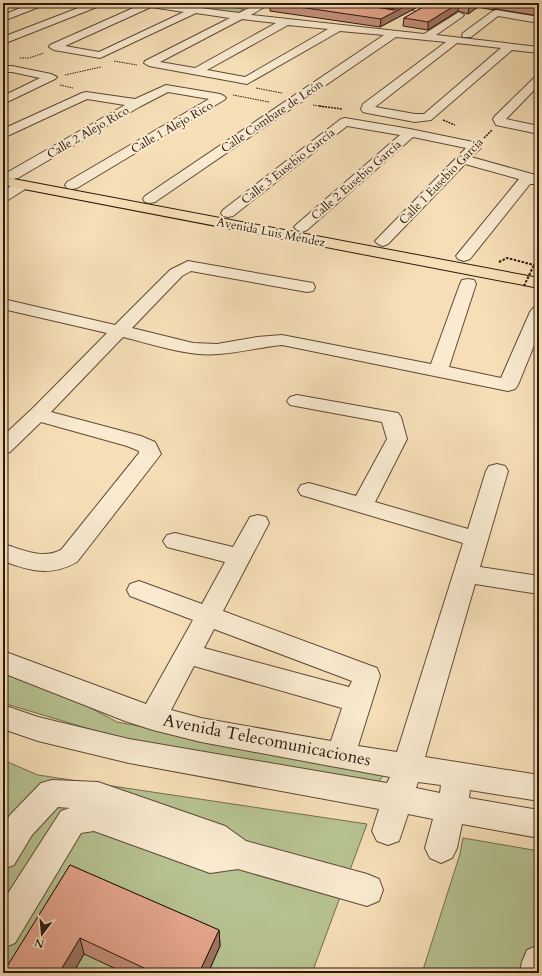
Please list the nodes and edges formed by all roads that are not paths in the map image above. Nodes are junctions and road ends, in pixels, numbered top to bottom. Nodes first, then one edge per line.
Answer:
1 (41, 3) edge
2 (99, 3) edge
3 (266, 3) edge
4 (435, 3) edge
5 (495, 3) edge
6 (146, 4) edge
7 (384, 5) edge
8 (242, 6) dead end
9 (255, 8) junction
10 (425, 9) junction
11 (193, 11) junction
12 (459, 15) edge
13 (478, 15) dead end
14 (411, 16) edge
15 (237, 17) junction
16 (3, 18) edge
17 (539, 20) edge
18 (286, 22) junction
19 (339, 27) junction
20 (392, 29) junction
21 (455, 35) junction
22 (427, 36) junction
23 (500, 39) junction
24 (3, 42) edge
25 (488, 44) junction
26 (539, 44) edge
27 (510, 46) junction
28 (539, 50) edge
29 (4, 69) edge
30 (196, 72) junction
31 (539, 79) edge
32 (162, 90) joint
33 (3, 100) edge
34 (137, 103) junction
35 (539, 130) edge
36 (410, 133) junction
37 (3, 134) edge
38 (462, 158) junction
39 (10, 178) edge
40 (536, 179) edge
41 (72, 185) junction
42 (3, 197) edge
43 (150, 199) junction
44 (228, 213) junction
45 (302, 226) junction
46 (383, 241) junction
47 (464, 256) junction
48 (536, 268) edge
49 (468, 284) dead end
50 (532, 285) edge
51 (307, 287) dead end
52 (3, 304) edge
53 (539, 312) edge
54 (119, 331) junction
55 (535, 334) edge
56 (438, 371) junction
57 (297, 401) dead end
58 (40, 411) junction
59 (3, 447) edge
60 (497, 471) dead end
61 (309, 490) dead end
62 (362, 505) junction
63 (258, 523) dead end
64 (476, 539) junction
65 (175, 541) dead end
66 (3, 552) edge
67 (240, 557) junction
68 (465, 574) junction
69 (539, 585) edge
70 (139, 590) dead end
71 (207, 617) junction
72 (188, 654) junction
73 (3, 662) edge
74 (358, 701) junction
75 (3, 717) edge
76 (154, 718) junction
77 (341, 755) junction
78 (407, 767) junction
79 (459, 775) junction
80 (539, 788) edge
81 (398, 799) junction
82 (96, 807) junction
83 (450, 808) junction
84 (539, 824) edge
85 (388, 831) dead end
86 (441, 848) dead end
87 (3, 854) edge
88 (367, 890) dead end
89 (3, 931) edge
90 (539, 962) edge
91 (537, 973) edge

1 - 16 street
2 - 24 street
3 - 9 street
4 - 10 street
5 - 13 street
6 - 11 street
6 - 11 street
7 - 10 street
8 - 9 street
9 - 15 street
10 - 14 street
11 - 15 street
12 - 22 street
15 - 18 street
15 - 30 street
17 - 23 street
18 - 19 street
18 - 30 street
19 - 20 street
19 - 30 street
20 - 22 street
20 - 43 street, Calle Combate de León
21 - 22 street
21 - 25 street
21 - 27 street
23 - 25 street
23 - 26 street
25 - 27 street
27 - 28 street
29 - 33 street
31 - 35 street
32 - 34 street, Calle 2 Alejo Rico
32 - 41 street, Calle 1 Alejo Rico
34 - 37 street
34 - 39 street, Calle 2 Alejo Rico
36 - 38 street, Calle 1 Eusebio García
36 - 44 street, Calle 3 Eusebio García
36 - 45 street, Calle 2 Eusebio García
38 - 40 street
38 - 46 street, Calle 1 Eusebio García
39 - 41 main road, Avenida Luis Méndez
39 - 42 street, Calle 2 Alejo Rico
39 - 50 main road, Avenida Luis Méndez
40 - 47 street
41 - 43 main road, Avenida Luis Méndez
43 - 44 main road, Avenida Luis Méndez
44 - 45 main road, Avenida Luis Méndez
45 - 46 main road, Avenida Luis Méndez
46 - 47 main road, Avenida Luis Méndez
47 - 48 main road, Avenida Luis Méndez
49 - 56 street
51 - 54 street
52 - 54 street
53 - 55 street
54 - 56 street
54 - 58 street
55 - 56 street
57 - 62 street
58 - 59 street
58 - 66 street
60 - 64 street
61 - 62 street
62 - 64 street
63 - 67 street
64 - 68 street
65 - 67 street
67 - 71 street
68 - 69 street
68 - 78 street
70 - 71 street
71 - 72 street
71 - 74 street
72 - 74 street
72 - 76 street
73 - 76 street, Avenida Telecomunicaciones
74 - 77 street
75 - 81 street
76 - 77 street, Avenida Telecomunicaciones
77 - 78 street, Avenida Telecomunicaciones
78 - 79 street, Avenida Telecomunicaciones
78 - 81 street
79 - 80 street, Avenida Telecomunicaciones
79 - 83 street
81 - 83 street
81 - 85 street
82 - 87 street
82 - 88 street
82 - 89 street
83 - 84 street
83 - 86 street
90 - 91 street

